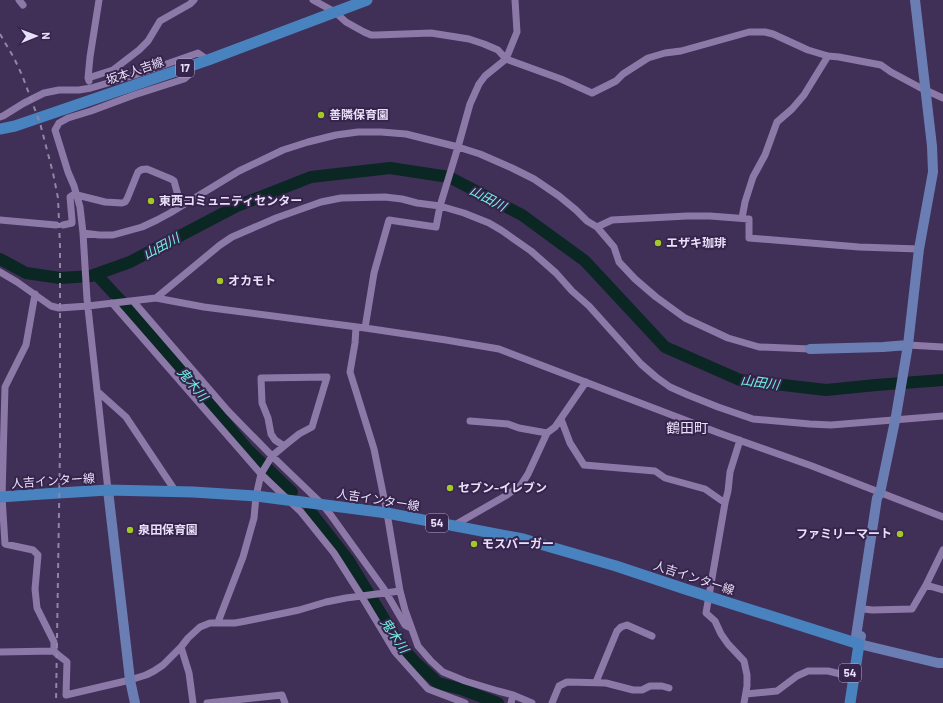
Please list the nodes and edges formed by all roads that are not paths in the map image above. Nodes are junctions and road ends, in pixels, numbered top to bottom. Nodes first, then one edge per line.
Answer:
1 (99, 0) edge
2 (194, 0) edge
3 (313, 0) edge
4 (367, 0) edge
5 (515, 0) edge
6 (915, 0) edge
7 (335, 12) junction
8 (828, 56) junction
9 (506, 59) junction
10 (208, 60) junction
11 (190, 66) junction
12 (88, 78) junction
13 (91, 88) junction
14 (925, 89) junction
15 (943, 98) edge
16 (0, 117) edge
17 (0, 129) edge
18 (458, 147) junction
19 (76, 195) junction
20 (181, 206) junction
21 (440, 206) junction
22 (742, 218) junction
23 (0, 220) edge
24 (597, 227) junction
25 (83, 236) junction
26 (919, 248) junction
27 (0, 272) edge
28 (35, 294) junction
29 (156, 298) junction
30 (133, 301) junction
31 (87, 303) junction
32 (112, 303) junction
33 (356, 327) junction
34 (365, 328) junction
35 (943, 347) edge
36 (907, 348) junction
37 (810, 349) joint
38 (586, 382) junction
39 (2, 386) edge
40 (97, 391) junction
41 (943, 416) edge
42 (895, 418) junction
43 (561, 419) junction
44 (470, 421) dead end
45 (547, 433) junction
46 (740, 440) junction
47 (284, 446) junction
48 (272, 456) junction
49 (261, 474) junction
50 (108, 490) junction
51 (176, 492) junction
52 (880, 493) junction
53 (256, 496) junction
54 (1, 497) edge
55 (288, 500) junction
56 (725, 502) junction
57 (322, 504) junction
58 (387, 513) junction
59 (943, 517) edge
60 (453, 526) junction
61 (943, 550) edge
62 (926, 585) junction
63 (943, 590) edge
64 (400, 591) junction
65 (385, 593) junction
66 (365, 596) junction
67 (709, 596) junction
68 (864, 609) junction
69 (218, 622) junction
70 (411, 628) junction
71 (652, 636) dead end
72 (857, 644) junction
73 (181, 647) junction
74 (54, 651) junction
75 (0, 652) edge
76 (943, 663) edge
77 (850, 676) junction
78 (130, 680) junction
79 (596, 682) junction
80 (668, 688) dead end
81 (746, 694) junction
82 (513, 695) junction
83 (135, 703) edge
84 (193, 703) edge
85 (207, 703) edge
86 (285, 703) edge
87 (465, 703) edge
88 (511, 703) edge
89 (532, 703) edge
90 (552, 703) edge
91 (744, 703) edge
92 (845, 703) edge
93 (850, 703) edge

1 - 12 street
2 - 12 street
3 - 7 street
4 - 7 main road, 坂本人吉線 / 17
5 - 9 street
6 - 14 street
7 - 9 street
7 - 10 main road, 坂本人吉線 / 17
8 - 9 street
8 - 14 street
8 - 22 street
9 - 18 street
10 - 11 main road, 坂本人吉線 / 17
10 - 13 street
11 - 17 main road, 坂本人吉線 / 17
11 - 19 street
12 - 13 street
13 - 16 street
14 - 15 street
14 - 26 street
18 - 20 street
18 - 21 street
18 - 24 street
19 - 20 street
19 - 23 street
19 - 25 street
20 - 25 street
21 - 29 street
21 - 34 street
21 - 42 street
22 - 24 street
22 - 26 street
24 - 37 street
25 - 31 street
26 - 36 street
27 - 28 street
28 - 31 street
28 - 39 street
29 - 30 street
29 - 33 street
30 - 32 street
30 - 48 street
31 - 32 street
31 - 40 street
32 - 49 street
33 - 34 street
33 - 58 street
34 - 38 street
35 - 36 street
36 - 37 street
36 - 42 street
38 - 43 street
38 - 46 street
39 - 54 street
40 - 50 street
40 - 51 street
41 - 42 street
42 - 52 street
43 - 45 street
43 - 56 street
44 - 45 street
45 - 60 street
46 - 52 street
46 - 56 street
47 - 47 street
47 - 48 street
48 - 49 street
48 - 57 street
49 - 53 street
49 - 55 street
50 - 51 main road, 人吉インター線 / 54
50 - 54 main road, 人吉インター線 / 54
50 - 78 street
51 - 53 main road, 人吉インター線 / 54
52 - 59 street
52 - 68 street
52 - 72 street
53 - 55 main road, 人吉インター線 / 54
53 - 69 street
54 - 74 street
55 - 57 main road, 人吉インター線 / 54
55 - 66 street
56 - 67 street
57 - 58 main road, 人吉インター線 / 54
57 - 65 street
58 - 60 main road, 人吉インター線 / 54
58 - 64 street
60 - 67 main road, 人吉インター線 / 54
61 - 62 street
62 - 63 street
62 - 68 street
64 - 65 street
64 - 70 street
65 - 66 street
65 - 70 street
66 - 69 street
66 - 87 street
67 - 72 main road, 人吉インター線 / 54
67 - 81 street
68 - 72 street
69 - 73 street
70 - 82 street
71 - 79 street
72 - 76 street
72 - 77 main road, 54
72 - 93 main road, 54
73 - 78 street
73 - 84 street
74 - 75 street
74 - 78 street
77 - 81 street
77 - 92 main road, 54
78 - 83 street
79 - 80 street
79 - 90 street
81 - 91 street
82 - 88 street
82 - 89 street
85 - 86 street

